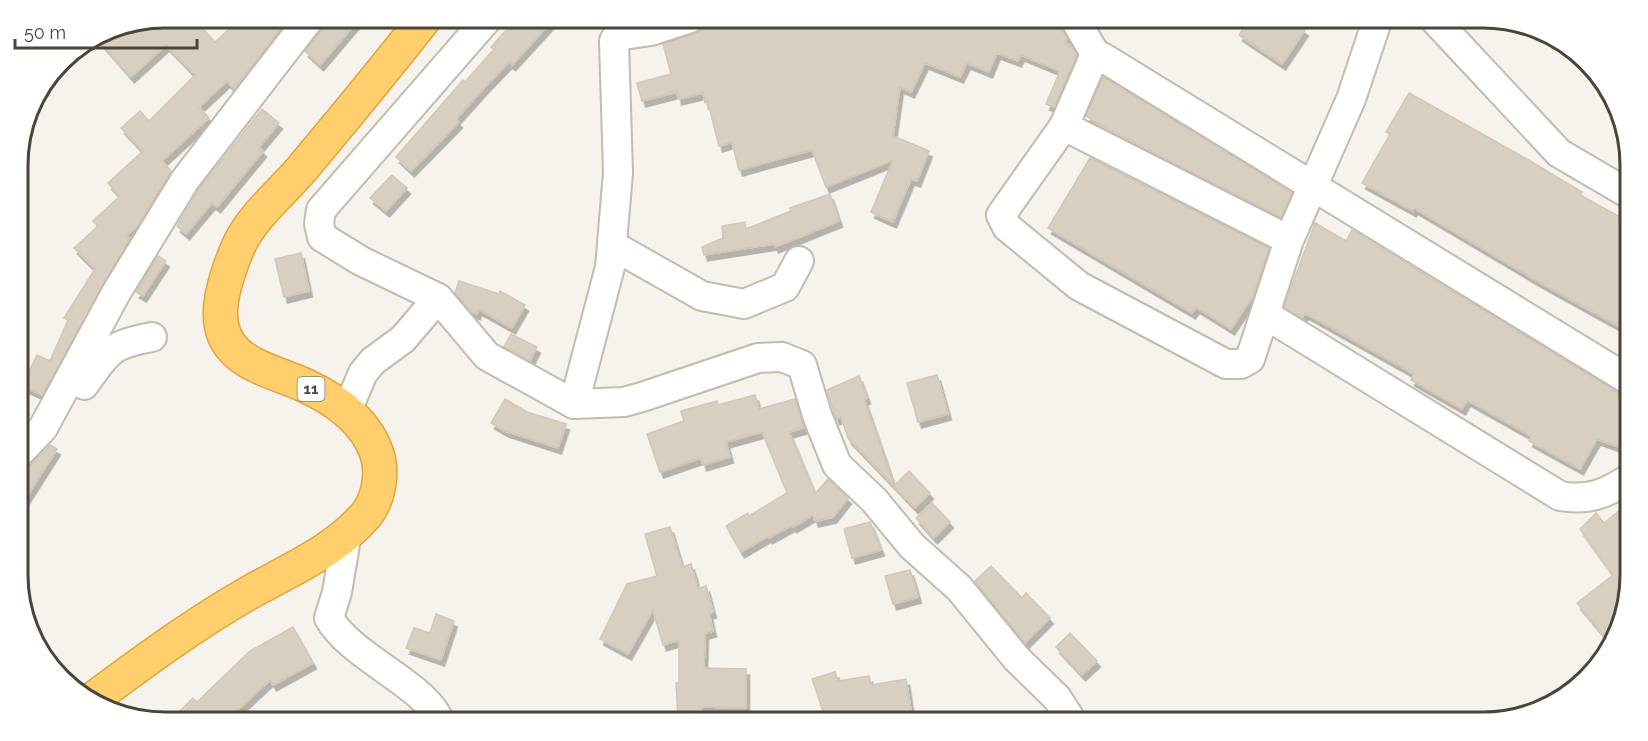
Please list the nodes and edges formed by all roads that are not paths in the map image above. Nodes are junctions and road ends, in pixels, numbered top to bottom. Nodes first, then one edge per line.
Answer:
1 (295, 28) edge
2 (416, 28) edge
3 (479, 28) edge
4 (660, 28) edge
5 (1080, 28) edge
6 (1375, 28) edge
7 (1442, 28) edge
8 (1097, 57) junction
9 (1064, 126) junction
10 (1314, 185) junction
11 (1620, 189) edge
12 (1289, 240) junction
13 (612, 245) junction
14 (800, 261) dead end
15 (438, 297) junction
16 (1266, 315) junction
17 (152, 337) dead end
18 (1620, 374) edge
19 (574, 404) junction
20 (346, 413) junction
21 (44, 428) junction
22 (28, 444) edge
23 (1620, 484) edge
24 (347, 533) junction
25 (99, 695) edge
26 (433, 712) edge
27 (1066, 712) edge

1 - 21 street
2 - 20 highway, 11
3 - 15 street
4 - 13 street
5 - 8 street
6 - 10 street
7 - 11 street
8 - 9 street
8 - 10 street
9 - 12 street
9 - 16 street
10 - 12 street
10 - 18 street
12 - 16 street
13 - 14 street
13 - 19 street
15 - 19 street
15 - 20 street
16 - 23 street
17 - 21 street
19 - 27 street
20 - 24 highway, 11
21 - 22 street
24 - 25 highway, 11
24 - 26 street

